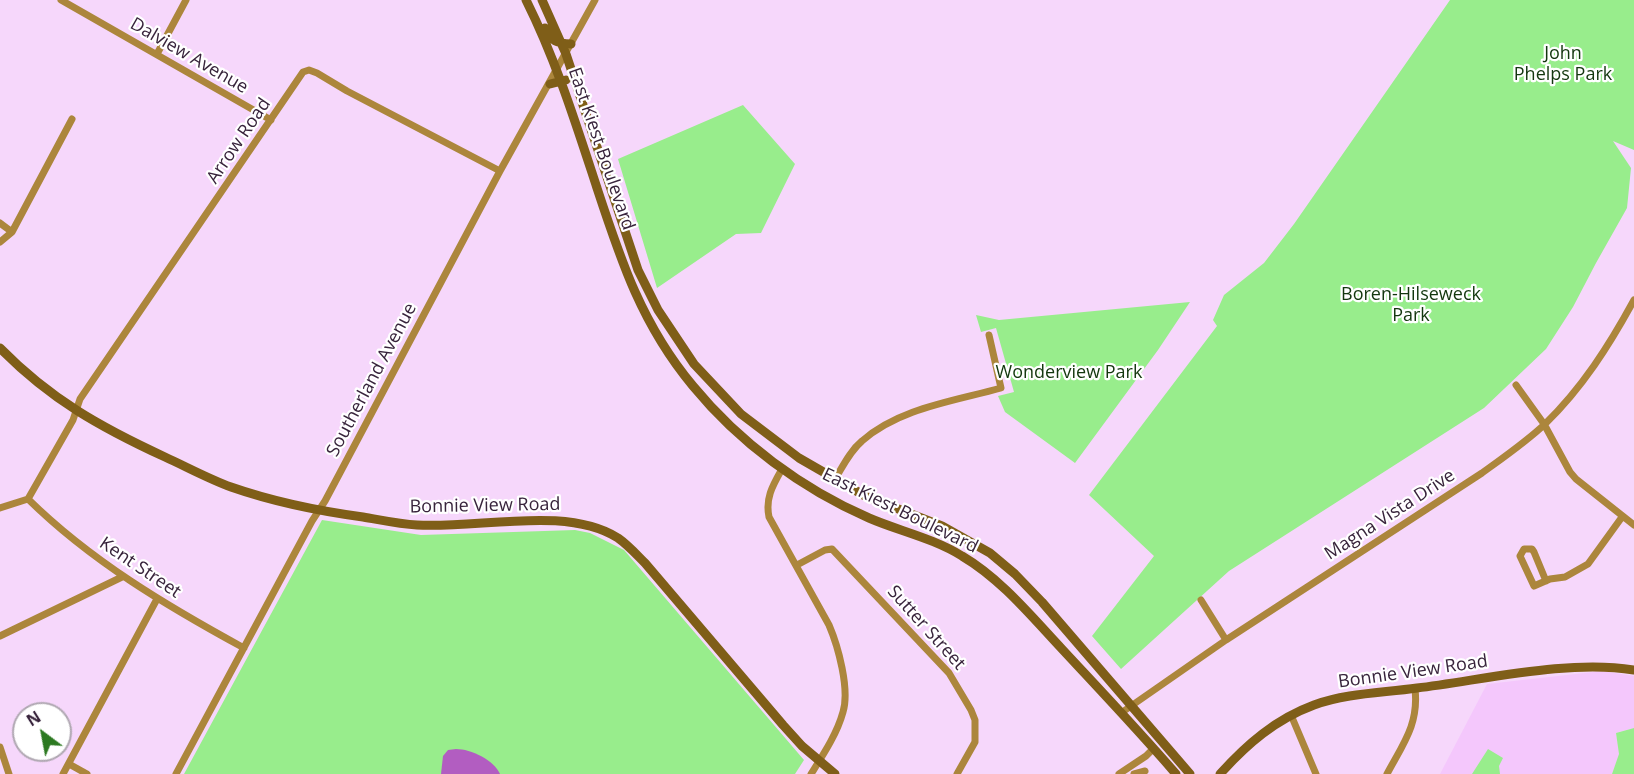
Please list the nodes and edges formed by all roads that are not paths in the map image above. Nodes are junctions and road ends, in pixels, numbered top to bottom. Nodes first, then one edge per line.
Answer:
1 (61, 0) edge
2 (186, 0) edge
3 (542, 0) edge
4 (595, 0) edge
5 (528, 4) edge
6 (567, 43) junction
7 (157, 54) junction
8 (566, 54) junction
9 (559, 76) junction
10 (550, 84) joint
11 (587, 118) junction
12 (72, 119) dead end
13 (272, 120) junction
14 (500, 171) junction
15 (0, 223) edge
16 (12, 232) junction
17 (0, 242) edge
18 (1634, 300) edge
19 (658, 310) junction
20 (647, 316) junction
21 (988, 335) dead end
22 (0, 348) edge
23 (1516, 385) dead end
24 (77, 411) junction
25 (1544, 424) junction
26 (782, 469) junction
27 (835, 479) junction
28 (28, 499) junction
29 (0, 507) edge
30 (319, 511) junction
31 (1622, 517) junction
32 (1634, 525) edge
33 (797, 565) junction
34 (122, 577) junction
35 (1546, 581) junction
36 (157, 599) junction
37 (1201, 600) dead end
38 (0, 636) edge
39 (1226, 640) junction
40 (244, 648) junction
41 (1634, 670) edge
42 (1416, 689) junction
43 (1131, 706) junction
44 (1121, 713) junction
45 (1291, 715) junction
46 (0, 747) edge
47 (1153, 749) junction
48 (819, 761) junction
49 (69, 764) junction
50 (1145, 771) dead end
51 (9, 774) edge
52 (63, 774) edge
53 (87, 774) edge
54 (176, 774) edge
55 (811, 774) edge
56 (835, 774) edge
57 (957, 774) edge
58 (1119, 774) edge
59 (1134, 774) edge
60 (1176, 774) edge
61 (1190, 774) edge
62 (1220, 774) edge
63 (1316, 774) edge
64 (1387, 774) edge

1 - 7 street, Dalview Avenue
2 - 7 street
3 - 6 main road, East Kiest Boulevard
4 - 6 street
5 - 6 main road
5 - 9 main road, East Kiest Boulevard
6 - 8 main road, East Kiest Boulevard
7 - 13 street, Dalview Avenue
8 - 9 street
8 - 11 main road, East Kiest Boulevard
9 - 10 main road
9 - 11 main road
9 - 20 main road, East Kiest Boulevard
10 - 14 street, Southerland Avenue
11 - 19 main road, East Kiest Boulevard
12 - 16 street
13 - 14 street, Arrow Road
13 - 24 street, Arrow Road
14 - 30 street, Southerland Avenue
15 - 16 street
16 - 17 street
18 - 25 street, Magna Vista Drive
19 - 20 main road
19 - 27 main road, East Kiest Boulevard
20 - 26 main road, East Kiest Boulevard
21 - 27 street
22 - 24 main road, Bonnie View Road
23 - 25 street
24 - 28 street, Arrow Road
24 - 30 main road, Bonnie View Road
25 - 31 street
25 - 39 street, Magna Vista Drive
26 - 33 street
26 - 44 main road, East Kiest Boulevard
27 - 43 main road, East Kiest Boulevard
28 - 29 street
28 - 34 street, Kent Street
30 - 40 street, Southerland Avenue
30 - 48 main road, Bonnie View Road
31 - 32 street
31 - 35 street
33 - 48 street
33 - 57 street, Sutter Street
34 - 36 street, Kent Street
34 - 38 street
35 - 35 street
36 - 40 street, Kent Street
36 - 49 street
37 - 39 street
39 - 43 street, Magna Vista Drive
40 - 54 street, Southerland Avenue
41 - 42 main road, Bonnie View Road
42 - 45 main road, Bonnie View Road
42 - 64 street
43 - 44 street, Magna Vista Drive
43 - 61 main road, East Kiest Boulevard
44 - 47 main road, East Kiest Boulevard
45 - 62 main road, Bonnie View Road
45 - 63 street
46 - 51 street
47 - 58 street
47 - 60 main road, East Kiest Boulevard
48 - 55 street
48 - 56 main road, Bonnie View Road
49 - 52 street
49 - 53 street
50 - 59 street

